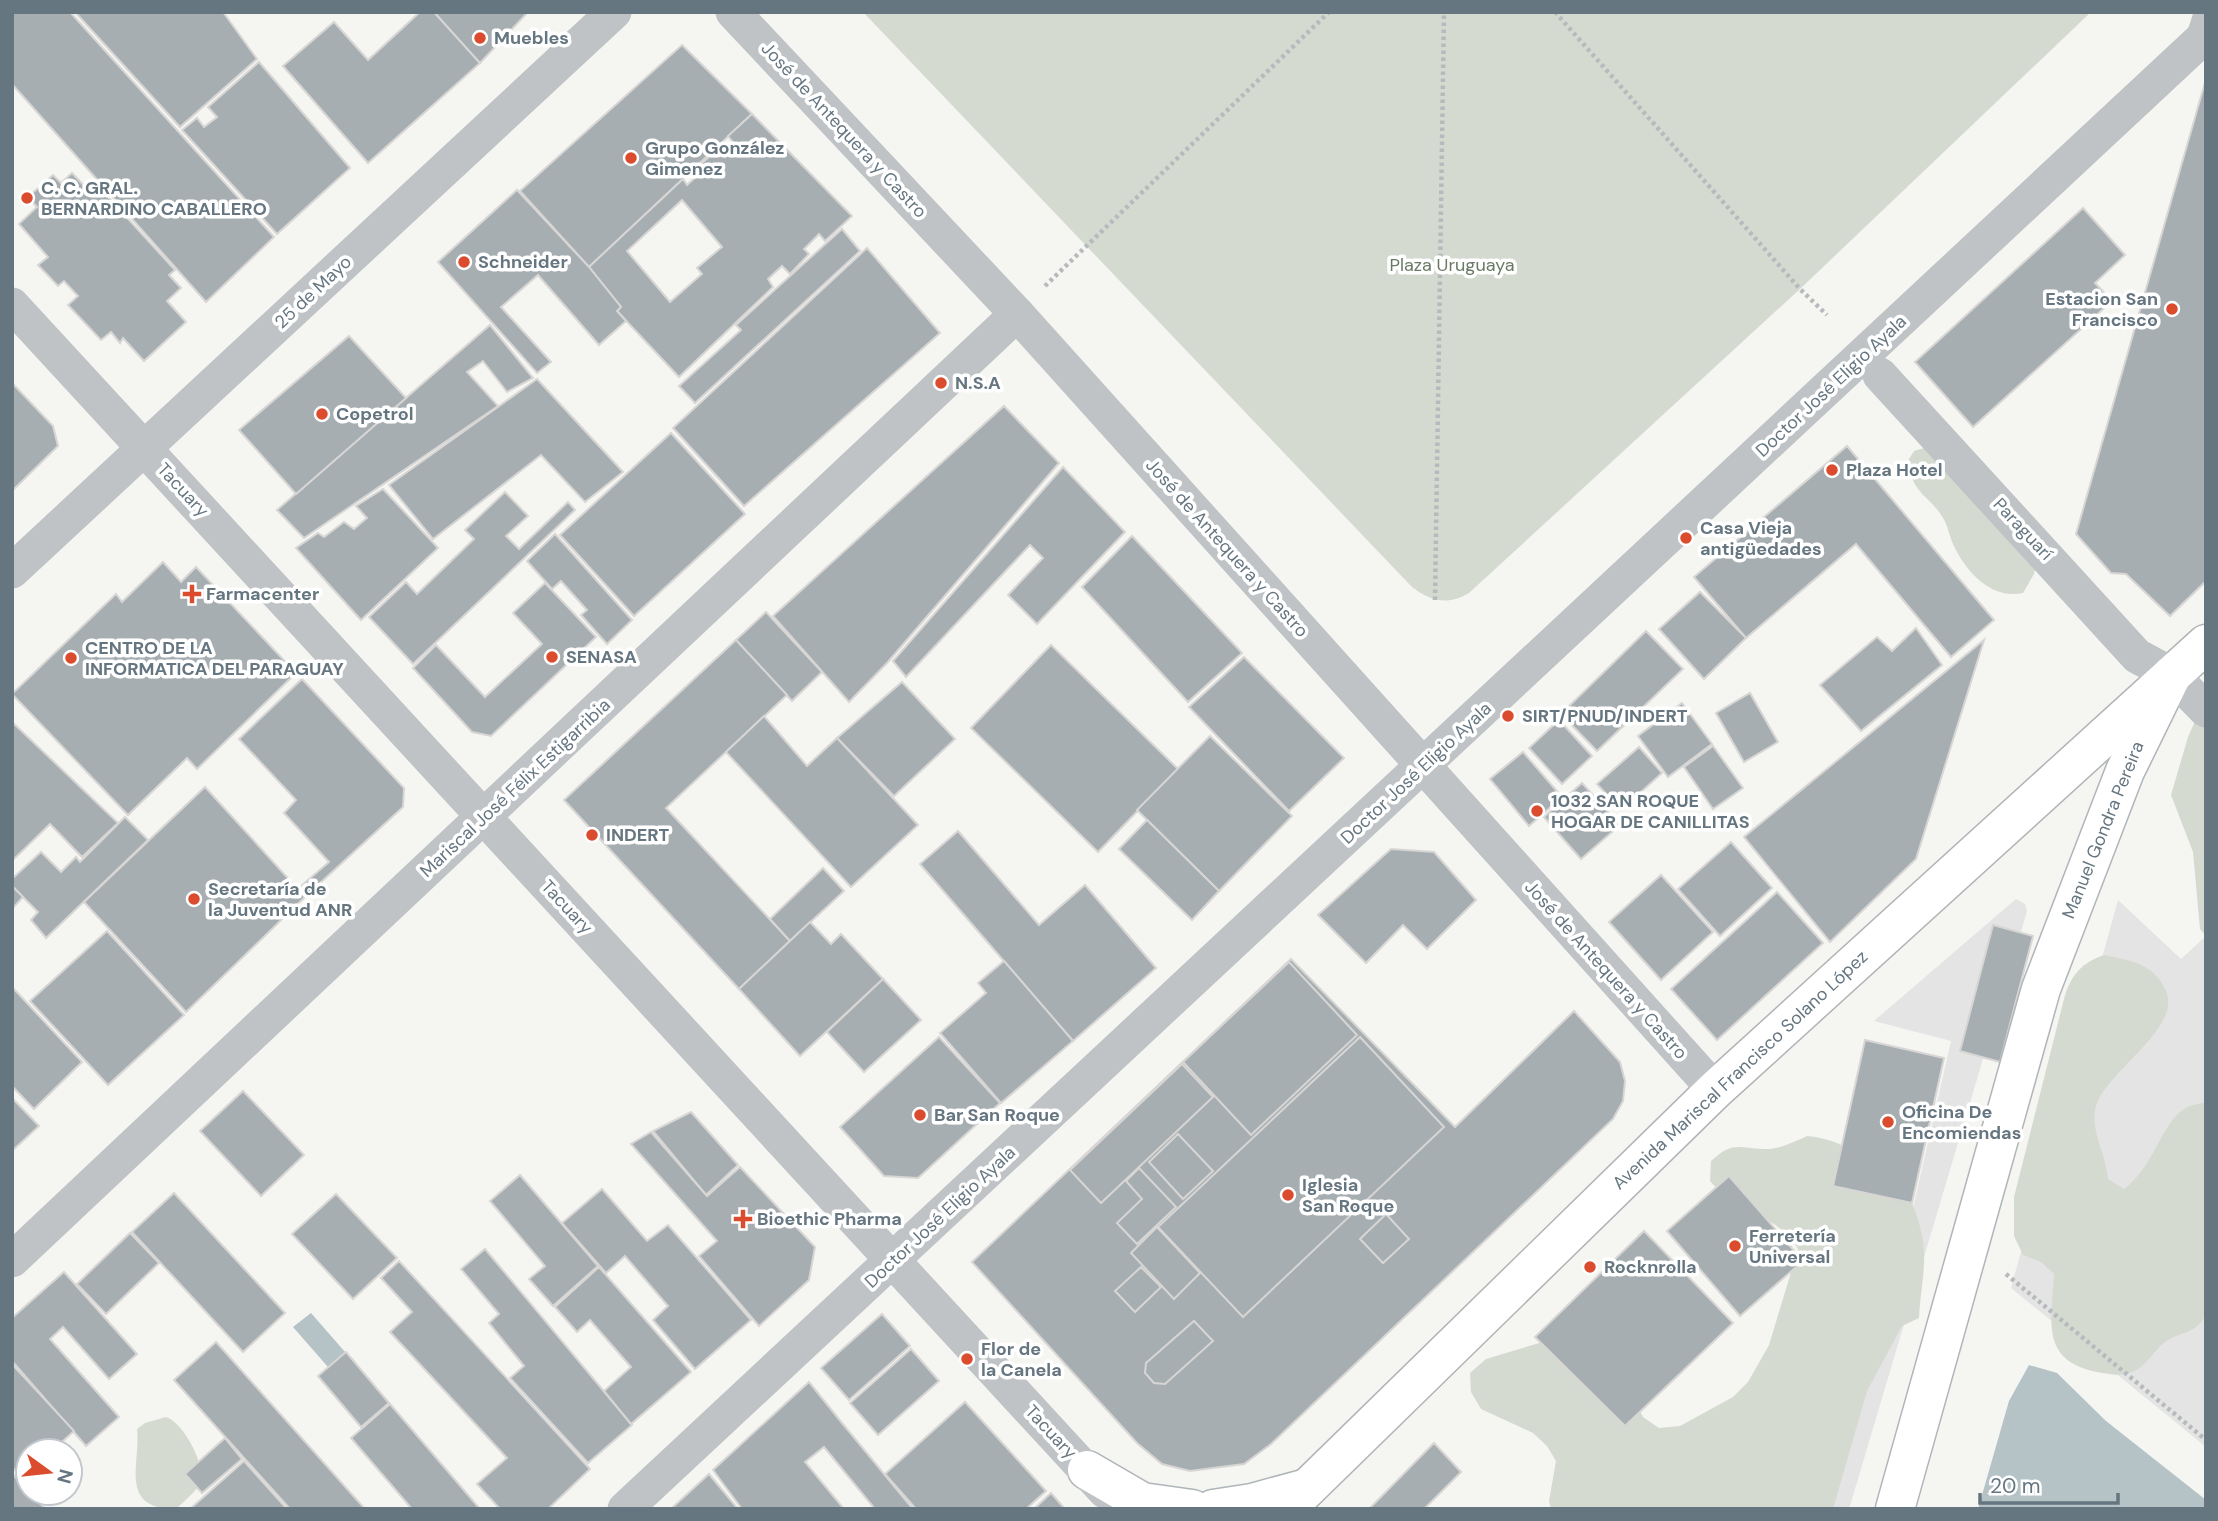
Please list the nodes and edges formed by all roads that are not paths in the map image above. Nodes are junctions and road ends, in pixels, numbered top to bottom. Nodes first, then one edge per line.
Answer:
1 (614, 12) edge
2 (733, 12) edge
3 (2203, 12) edge
4 (2199, 41) edge
5 (12, 305) edge
6 (1017, 314) junction
7 (1880, 375) dead end
8 (145, 448) junction
9 (12, 571) edge
10 (2206, 644) edge
11 (2172, 675) junction
12 (2206, 710) edge
13 (1423, 766) junction
14 (485, 817) junction
15 (1714, 1090) junction
16 (12, 1260) edge
17 (894, 1260) junction
18 (1087, 1470) junction
19 (1297, 1499) edge
20 (625, 1509) edge
21 (1122, 1509) edge
22 (1192, 1509) edge
23 (1213, 1509) edge
24 (1895, 1509) edge

1 - 8 street, 25 de Mayo
2 - 6 street, José de Antequera y Castro
3 - 4 lane
4 - 13 street, Doctor José Eligio Ayala
5 - 8 street, Tacuary
6 - 13 street, José de Antequera y Castro
6 - 14 street, Mariscal José Félix Estigarribia
7 - 11 street, Paraguarí
8 - 9 street, 25 de Mayo
8 - 14 street, Tacuary
10 - 11 main road, Avenida Mariscal Francisco Solano López
11 - 12 street, Paraguarí
11 - 15 main road, Avenida Mariscal Francisco Solano López
11 - 24 main road, Manuel Gondra Pereira
13 - 15 street, José de Antequera y Castro
13 - 17 street, Doctor José Eligio Ayala
14 - 16 street, Mariscal José Félix Estigarribia
14 - 17 street, Tacuary
15 - 19 main road, Avenida Mariscal Francisco Solano López
17 - 18 street, Tacuary
17 - 20 street, Doctor José Eligio Ayala
18 - 21 street, Tacuary
18 - 22 main road
19 - 23 main road

